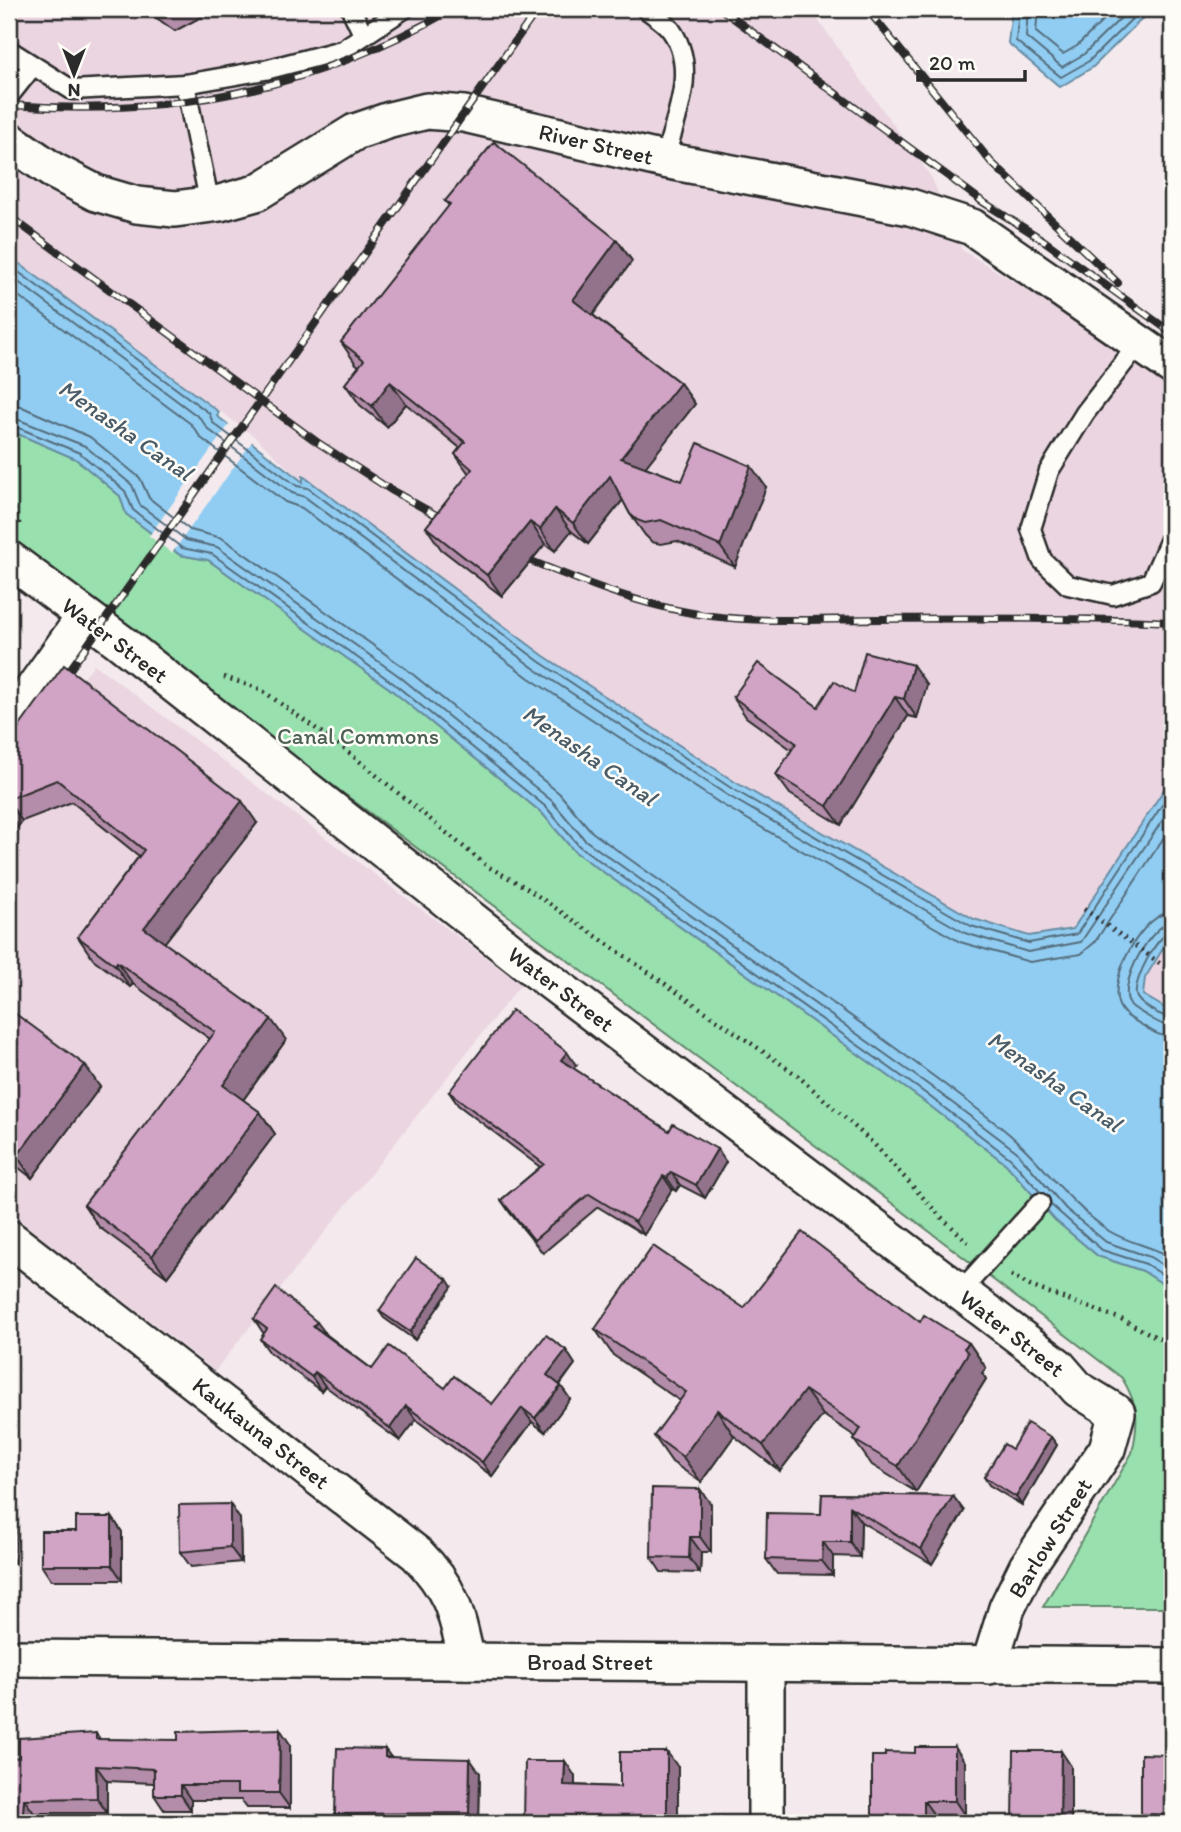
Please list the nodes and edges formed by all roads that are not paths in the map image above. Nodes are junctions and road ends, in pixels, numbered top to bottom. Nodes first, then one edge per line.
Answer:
1 (351, 9) edge
2 (404, 9) edge
3 (646, 9) edge
4 (363, 34) junction
5 (9, 50) edge
6 (32, 67) junction
7 (185, 84) junction
8 (9, 96) edge
9 (9, 140) edge
10 (664, 160) junction
11 (210, 205) junction
12 (1139, 343) junction
13 (1172, 366) edge
14 (1172, 535) edge
15 (16, 548) edge
16 (85, 616) junction
17 (9, 723) edge
18 (1040, 1203) dead end
19 (9, 1238) edge
20 (960, 1292) junction
21 (1117, 1413) joint
22 (9, 1658) edge
23 (467, 1661) junction
24 (766, 1664) junction
25 (989, 1665) junction
26 (1172, 1666) edge
27 (766, 1823) edge

1 - 4 lane
2 - 4 lane
3 - 10 lane
4 - 7 lane
5 - 6 lane
6 - 7 lane
6 - 8 lane
7 - 11 lane
9 - 11 street, River Street
10 - 11 street, River Street
10 - 12 street, River Street
12 - 13 street, River Street
12 - 14 lane
15 - 16 street, Water Street
16 - 17 street
16 - 20 street, Water Street
18 - 20 lane
19 - 23 street, Kaukauna Street
20 - 21 street, Water Street
21 - 25 street, Barlow Street
22 - 23 street, Broad Street
23 - 24 street, Broad Street
24 - 25 street, Broad Street
24 - 27 street
25 - 26 street, Broad Street

